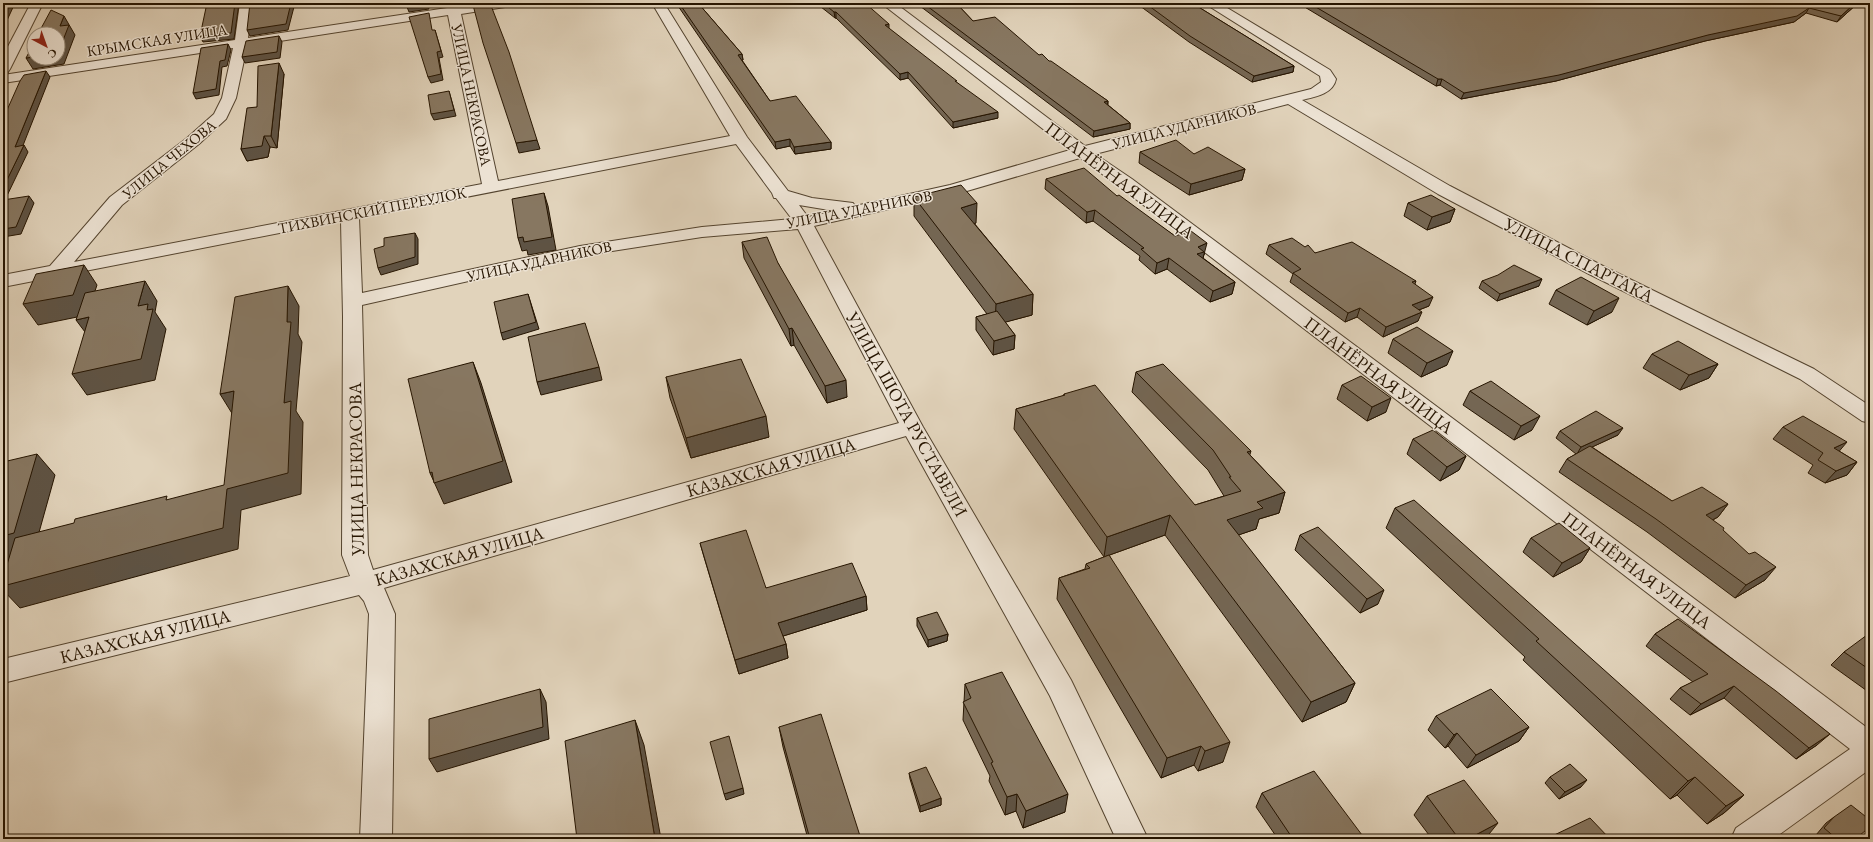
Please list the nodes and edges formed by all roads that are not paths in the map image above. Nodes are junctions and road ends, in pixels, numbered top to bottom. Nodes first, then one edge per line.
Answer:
1 (37, 3) edge
2 (246, 3) edge
3 (505, 3) edge
4 (658, 3) edge
5 (887, 3) edge
6 (1210, 3) edge
7 (453, 7) edge
8 (241, 43) junction
9 (3, 69) edge
10 (3, 79) edge
11 (1290, 99) junction
12 (740, 139) junction
13 (1082, 152) junction
14 (491, 187) junction
15 (780, 194) junction
16 (878, 206) junction
17 (350, 214) junction
18 (804, 223) junction
19 (56, 271) junction
20 (3, 281) edge
21 (353, 301) junction
22 (1870, 416) edge
23 (912, 427) junction
24 (365, 582) junction
25 (3, 671) edge
26 (1870, 747) edge
27 (1870, 752) edge
28 (376, 839) edge
29 (1132, 839) edge
30 (1747, 839) edge

1 - 9 street
2 - 8 street, УЛИЦА ЧЕХОВА
3 - 7 street, КРЫМСКАЯ УЛИЦА
4 - 12 street, УЛИЦА ШОТА РУСТАВЕЛИ
5 - 13 street, ПЛАНЁРНАЯ УЛИЦА
6 - 11 street, УЛИЦА УДАРНИКОВ
7 - 8 street, КРЫМСКАЯ УЛИЦА
7 - 14 street, УЛИЦА НЕКРАСОВА
8 - 10 street, КРЫМСКАЯ УЛИЦА
8 - 19 street, УЛИЦА ЧЕХОВА
11 - 13 street, УЛИЦА УДАРНИКОВ
11 - 22 street, УЛИЦА СПАРТАКА
12 - 14 street, ТИХВИНСКИЙ ПЕРЕУЛОК
12 - 15 street, УЛИЦА ШОТА РУСТАВЕЛИ
13 - 16 street, УЛИЦА УДАРНИКОВ
13 - 26 street, ПЛАНЁРНАЯ УЛИЦА
14 - 17 street, ТИХВИНСКИЙ ПЕРЕУЛОК
15 - 16 street
15 - 18 street, УЛИЦА ШОТА РУСТАВЕЛИ
16 - 18 street, УЛИЦА УДАРНИКОВ
17 - 19 street, ТИХВИНСКИЙ ПЕРЕУЛОК
17 - 21 street, УЛИЦА НЕКРАСОВА
18 - 21 street, УЛИЦА УДАРНИКОВ
18 - 23 street, УЛИЦА ШОТА РУСТАВЕЛИ
19 - 20 street, ТИХВИНСКИЙ ПЕРЕУЛОК
21 - 24 street, УЛИЦА НЕКРАСОВА
23 - 24 street, КАЗАХСКАЯ УЛИЦА
23 - 29 street, УЛИЦА ШОТА РУСТАВЕЛИ
24 - 25 street, КАЗАХСКАЯ УЛИЦА
24 - 28 street, УЛИЦА НЕКРАСОВА
27 - 30 street

